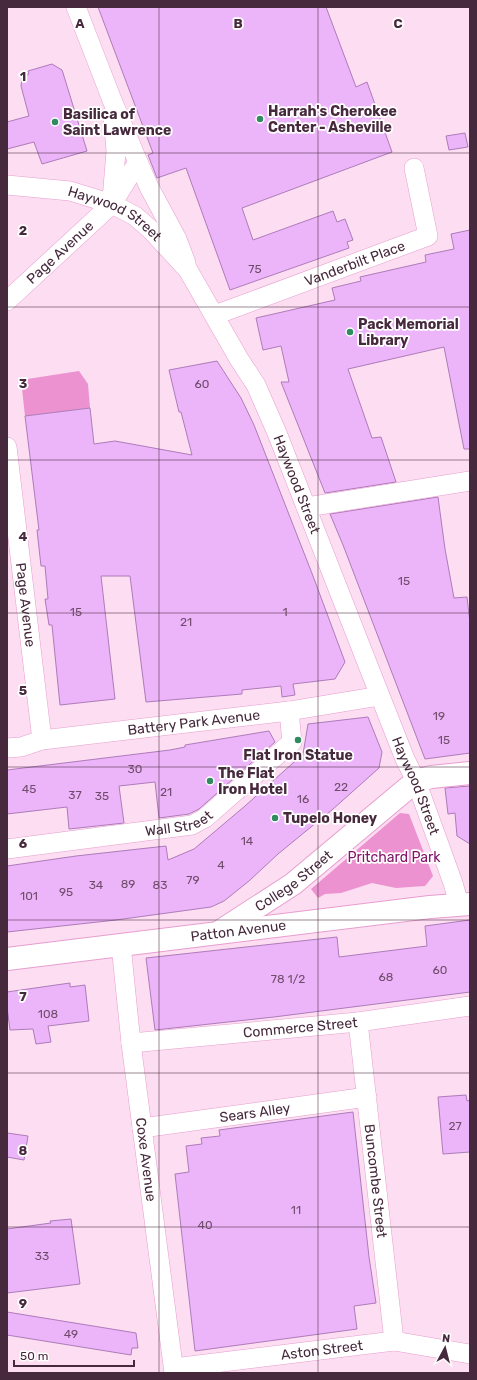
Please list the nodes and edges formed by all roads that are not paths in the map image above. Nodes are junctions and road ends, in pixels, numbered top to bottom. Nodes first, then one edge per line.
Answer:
1 (76, 7) edge
2 (112, 100) junction
3 (138, 162) junction
4 (414, 168) dead end
5 (7, 185) edge
6 (112, 204) junction
7 (188, 270) junction
8 (7, 301) edge
9 (215, 315) junction
10 (7, 447) edge
11 (470, 480) edge
12 (307, 507) junction
13 (380, 696) junction
14 (289, 711) junction
15 (42, 740) junction
16 (7, 748) edge
17 (470, 773) edge
18 (416, 781) junction
19 (7, 849) edge
20 (465, 904) edge
21 (218, 933) junction
22 (121, 945) junction
23 (7, 959) edge
24 (470, 1006) edge
25 (358, 1022) junction
26 (131, 1043) junction
27 (367, 1097) junction
28 (142, 1128) junction
29 (394, 1340) junction
30 (470, 1354) edge
31 (174, 1370) edge

1 - 2 street
2 - 3 street
2 - 6 street
3 - 6 street, Page Avenue
3 - 7 street
4 - 9 street, Vanderbilt Place
5 - 6 street, Haywood Street
6 - 7 street, Haywood Street
6 - 8 street, Page Avenue
7 - 9 street, Haywood Street
9 - 12 street, Haywood Street
10 - 15 street, Page Avenue
11 - 12 street
12 - 13 street, Haywood Street
13 - 14 street, Battery Park Avenue
13 - 18 street, Haywood Street
14 - 15 street, Battery Park Avenue
14 - 19 street, Wall Street
15 - 16 street, Battery Park Avenue
17 - 18 main road, College Street
18 - 20 street, Haywood Street
18 - 21 main road, College Street
20 - 21 main road, Patton Avenue
21 - 22 main road, Patton Avenue
22 - 23 main road, Patton Avenue
22 - 26 street, Coxe Avenue
24 - 25 street, Commerce Street
25 - 26 street, Commerce Street
25 - 27 street, Buncombe Street
26 - 28 street, Coxe Avenue
27 - 28 street, Sears Alley
27 - 29 street, Buncombe Street
28 - 31 street, Coxe Avenue
29 - 30 street, Aston Street
29 - 31 street, Aston Street

